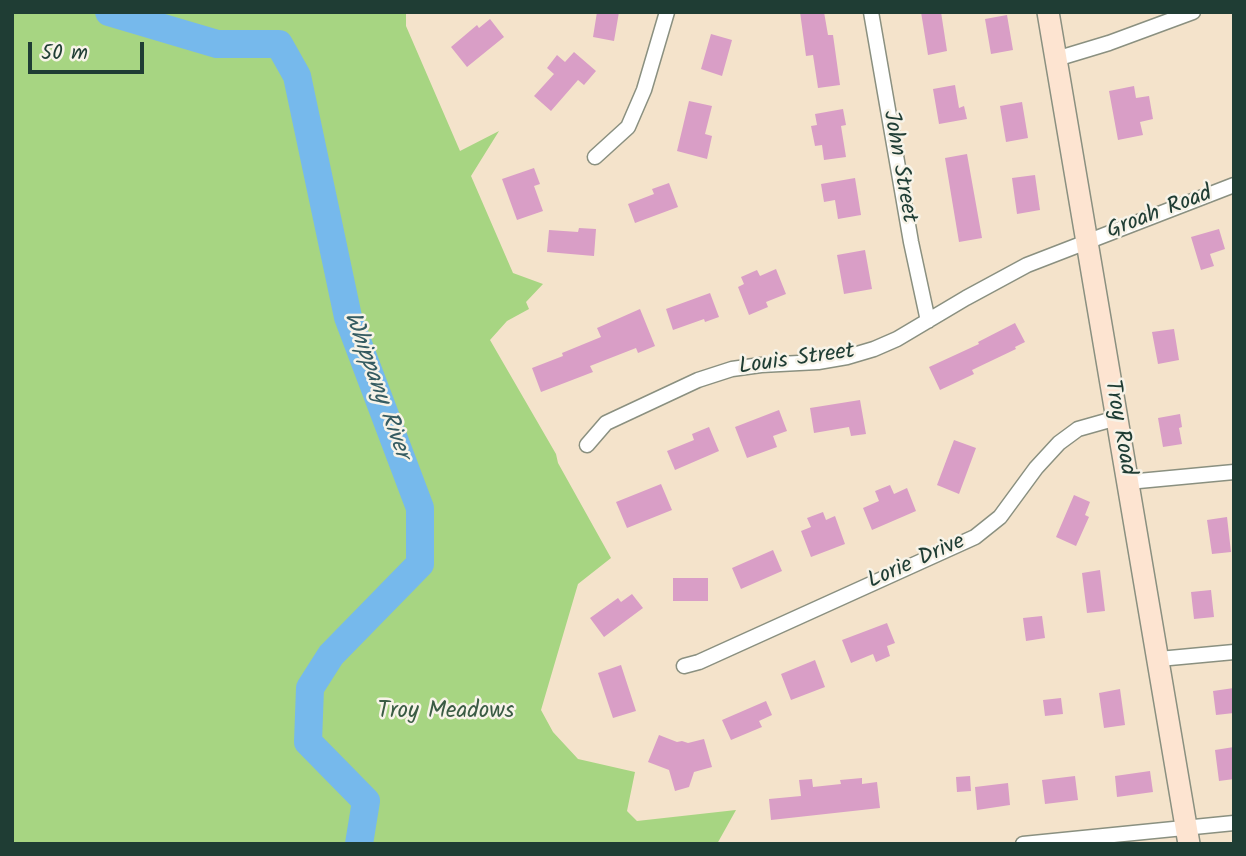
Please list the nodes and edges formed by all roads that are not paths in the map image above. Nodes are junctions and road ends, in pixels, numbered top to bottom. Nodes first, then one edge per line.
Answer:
1 (667, 12) edge
2 (871, 12) edge
3 (1048, 12) edge
4 (1193, 12) edge
5 (1056, 59) junction
6 (595, 157) dead end
7 (1234, 186) edge
8 (1087, 243) junction
9 (928, 321) junction
10 (1117, 418) junction
11 (587, 445) dead end
12 (1234, 472) edge
13 (1128, 482) junction
14 (1234, 652) edge
15 (1159, 659) junction
16 (684, 666) dead end
17 (1234, 823) edge
18 (1188, 836) edge
19 (1023, 844) edge

1 - 6 street
2 - 9 street, John Street
3 - 5 street, Troy Road
4 - 5 street
5 - 8 street, Troy Road
7 - 8 street, Groah Road
8 - 9 street, Louis Street
8 - 10 street, Troy Road
9 - 11 street, Louis Street
10 - 13 street, Troy Road
10 - 16 street, Lorie Drive
12 - 13 street
13 - 15 street, Troy Road
14 - 15 street
15 - 18 street, Troy Road
17 - 18 street
18 - 19 street

